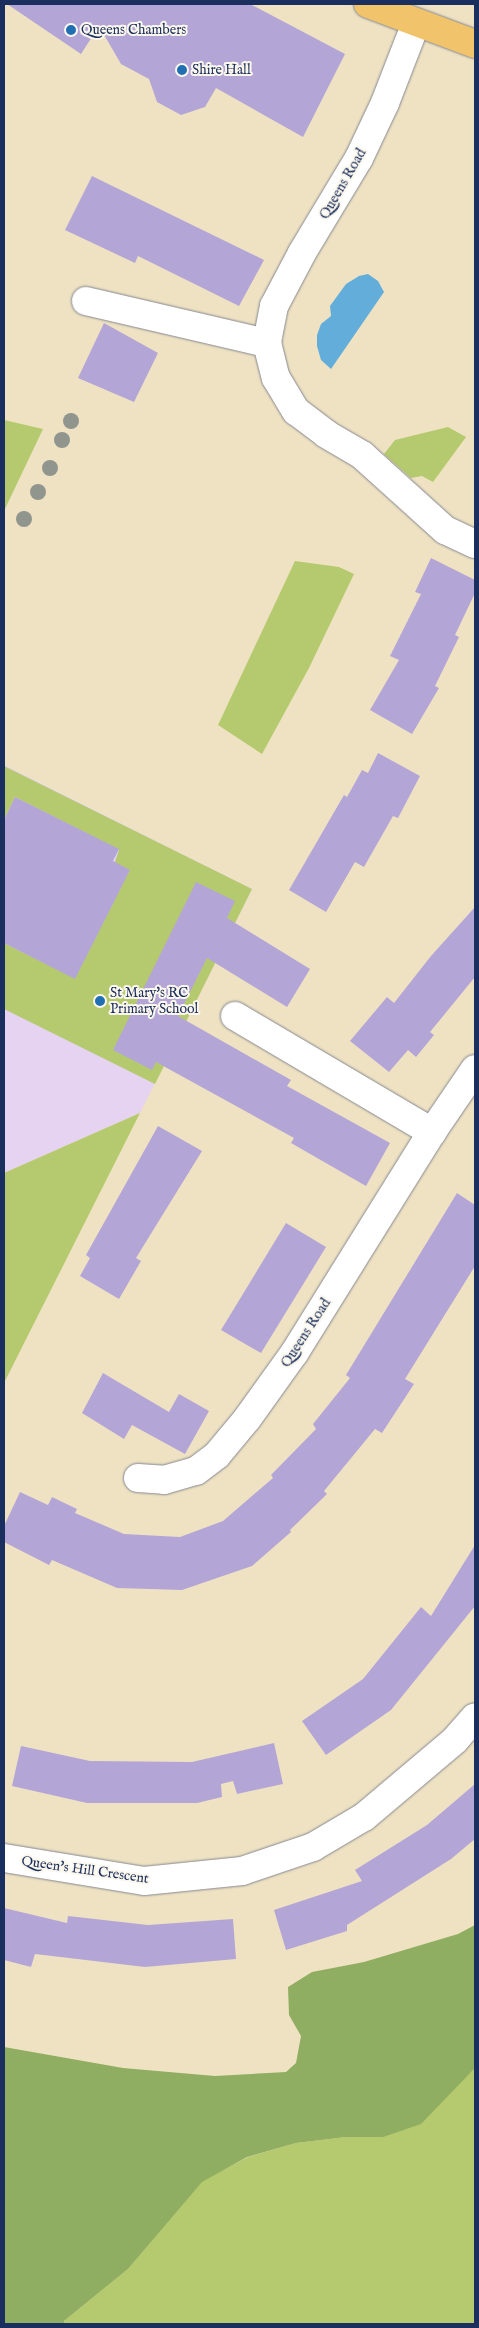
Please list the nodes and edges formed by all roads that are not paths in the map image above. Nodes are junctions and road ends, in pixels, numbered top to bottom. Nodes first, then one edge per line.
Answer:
1 (368, 4) edge
2 (416, 23) junction
3 (475, 44) edge
4 (86, 301) dead end
5 (267, 343) junction
6 (475, 544) edge
7 (235, 1016) dead end
8 (475, 1069) edge
9 (432, 1132) junction
10 (138, 1478) dead end
11 (475, 1717) edge
12 (4, 1858) edge

1 - 2 main road
2 - 3 main road
2 - 5 street, Queens Road
4 - 5 street
5 - 6 street, Queens Road
7 - 9 street
8 - 9 street, Queens Road
9 - 10 street, Queens Road
11 - 12 street, Queen's Hill Crescent

